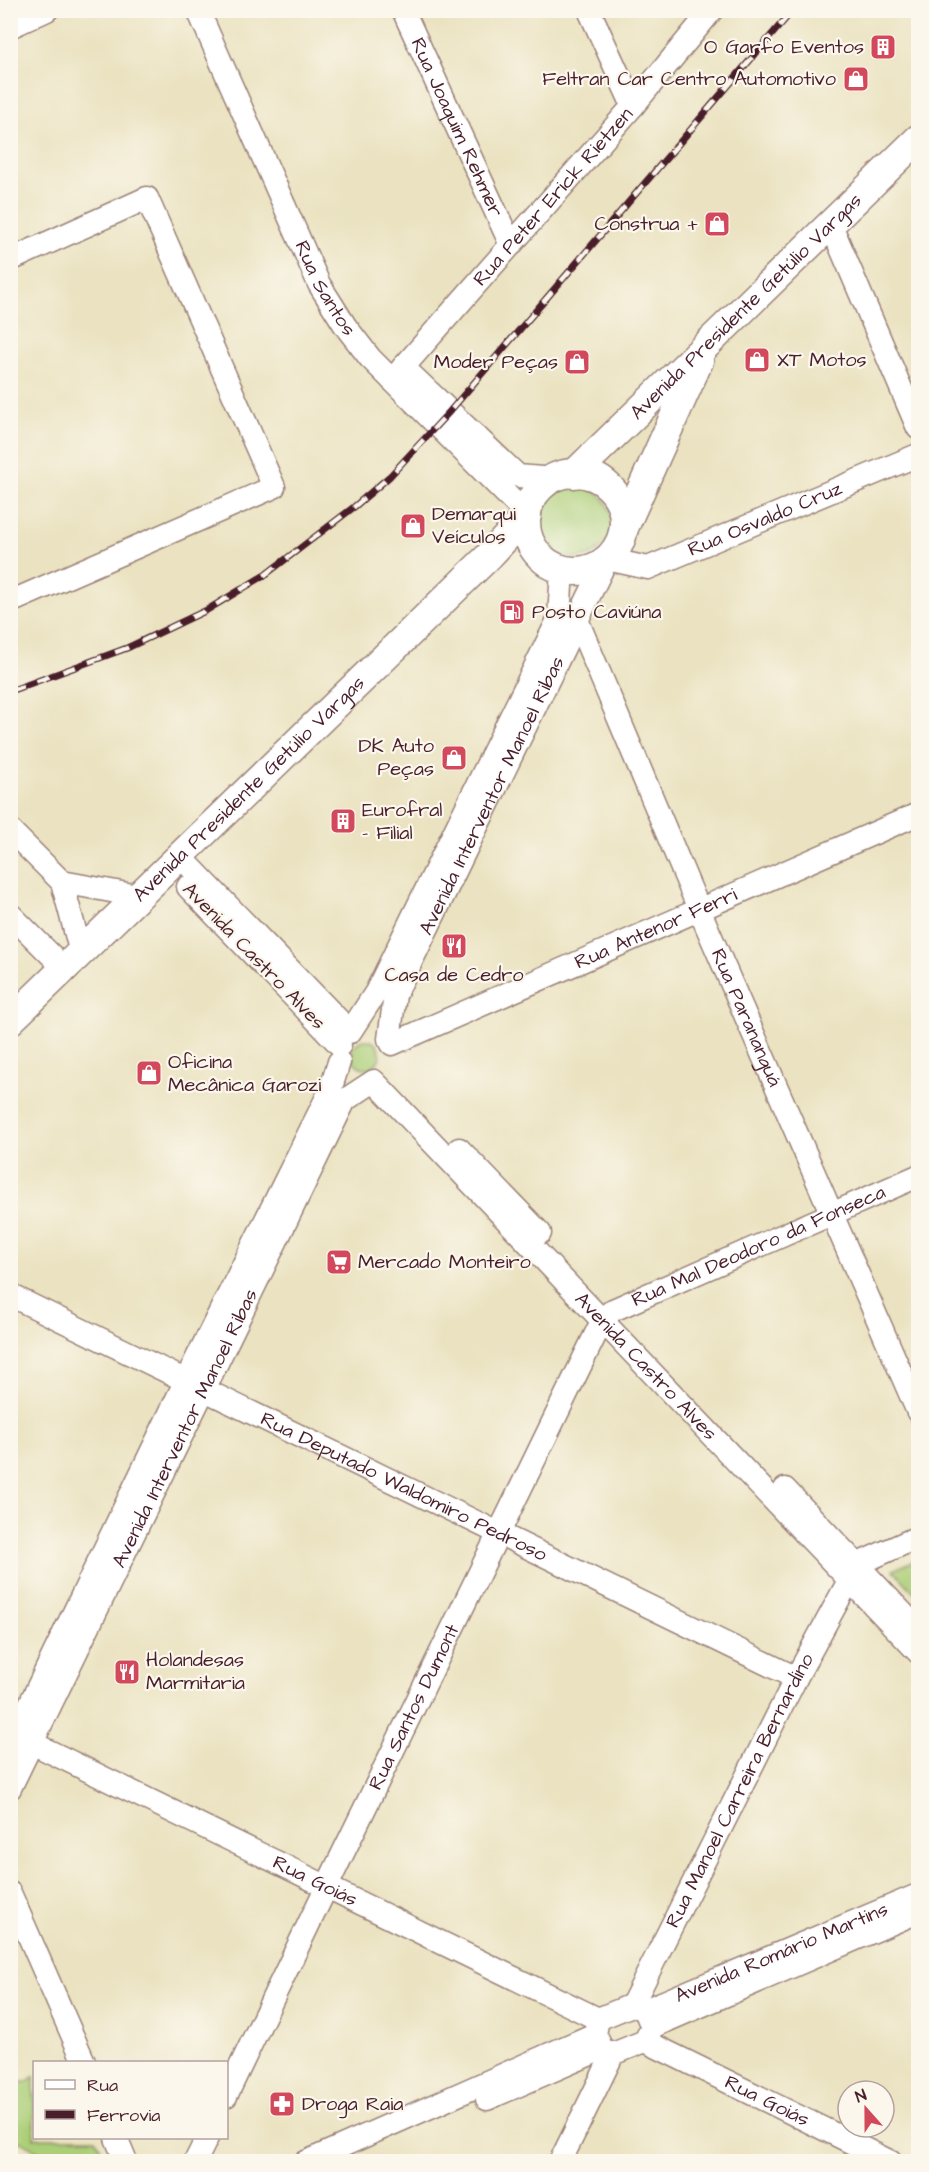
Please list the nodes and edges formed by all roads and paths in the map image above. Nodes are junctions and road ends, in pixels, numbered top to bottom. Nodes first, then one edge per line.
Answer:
1 (47, 10) edge
2 (198, 10) edge
3 (403, 10) edge
4 (589, 10) edge
5 (712, 10) edge
6 (10, 27) edge
7 (633, 106) junction
8 (918, 140) edge
9 (831, 225) junction
10 (511, 245) junction
11 (10, 260) edge
12 (706, 346) junction
13 (398, 373) junction
14 (918, 428) edge
15 (918, 455) edge
16 (564, 476) junction
17 (527, 515) junction
18 (624, 528) junction
19 (488, 557) junction
20 (607, 559) junction
21 (552, 564) junction
22 (10, 602) edge
23 (578, 622) junction
24 (918, 814) edge
25 (10, 830) edge
26 (174, 861) junction
27 (443, 876) junction
28 (62, 882) junction
29 (138, 896) junction
30 (699, 909) junction
31 (10, 914) edge
32 (73, 961) junction
33 (10, 1021) edge
34 (390, 1041) junction
35 (343, 1046) junction
36 (380, 1077) junction
37 (918, 1176) edge
38 (833, 1213) junction
39 (10, 1295) edge
40 (608, 1315) junction
41 (195, 1384) junction
42 (918, 1412) edge
43 (499, 1533) junction
44 (918, 1537) edge
45 (854, 1571) junction
46 (918, 1629) edge
47 (918, 1652) edge
48 (796, 1678) junction
49 (17, 1740) edge
50 (10, 1788) edge
51 (326, 1888) junction
52 (10, 1893) edge
53 (918, 1895) edge
54 (918, 1912) edge
55 (643, 2021) junction
56 (602, 2039) junction
57 (84, 2061) edge
58 (228, 2092) edge
59 (116, 2139) edge
60 (206, 2139) edge
61 (126, 2162) edge
62 (195, 2162) edge
63 (306, 2162) edge
64 (343, 2162) edge
65 (560, 2162) edge
66 (891, 2162) edge

1 - 6 street
2 - 13 street, Rua Santos
3 - 10 street, Rua Joaquim Rehmer
4 - 7 street
5 - 7 street, Rua Peter Erick Rietzen
7 - 10 street, Rua Peter Erick Rietzen
8 - 9 main road, Avenida Presidente Getúlio Vargas
9 - 12 main road, Avenida Presidente Getúlio Vargas
9 - 14 street
10 - 13 street, Rua Peter Erick Rietzen
11 - 22 street
12 - 16 main road, Avenida Presidente Getúlio Vargas
12 - 18 main road
13 - 16 street
13 - 17 street, Rua Santos
15 - 20 street, Rua Osvaldo Cruz
16 - 17 main road
16 - 18 main road
17 - 19 main road, Avenida Presidente Getúlio Vargas
17 - 21 main road
18 - 20 main road
19 - 21 main road
19 - 26 main road, Avenida Presidente Getúlio Vargas
20 - 21 main road
20 - 23 street, Avenida Interventor Manoel Ribas
21 - 27 street, Avenida Interventor Manoel Ribas
23 - 27 street, Avenida Interventor Manoel Ribas
23 - 30 street, Rua Parananguá
24 - 30 street, Rua Antenor Ferri
25 - 28 street
26 - 29 main road, Avenida Presidente Getúlio Vargas
26 - 35 street, Avenida Castro Alves
27 - 34 street, Avenida Interventor Manoel Ribas
27 - 35 street, Avenida Interventor Manoel Ribas
28 - 29 street
28 - 32 street
29 - 32 main road, Avenida Presidente Getúlio Vargas
30 - 34 street, Rua Antenor Ferri
30 - 38 street, Rua Parananguá
31 - 32 street
32 - 33 main road, Avenida Presidente Getúlio Vargas
34 - 35 street
34 - 36 street
35 - 36 street
35 - 41 street, Avenida Interventor Manoel Ribas
36 - 40 street, Avenida Castro Alves
36 - 41 street, Avenida Interventor Manoel Ribas
37 - 38 street, Rua Mal Deodoro da Fonseca
38 - 40 street, Rua Mal Deodoro da Fonseca
38 - 42 street, Rua Parananguá
39 - 41 street, Rua Deputado Waldomiro Pedroso
40 - 43 street, Rua Santos Dumont
40 - 45 street, Avenida Castro Alves
41 - 43 street, Rua Deputado Waldomiro Pedroso
41 - 49 street, Avenida Interventor Manoel Ribas
43 - 48 street, Rua Deputado Waldomiro Pedroso
43 - 51 street, Rua Santos Dumont
44 - 45 street
45 - 46 street, Avenida Castro Alves
45 - 47 street, Avenida Castro Alves
45 - 48 street, Rua Manoel Carreira Bernardino
48 - 55 street, Rua Manoel Carreira Bernardino
49 - 50 street, Avenida Interventor Manoel Ribas
49 - 51 street, Rua Goiás
51 - 56 street, Rua Goiás
51 - 58 street, Rua Santos Dumont
52 - 57 street
53 - 55 street, Avenida Romário Martins
54 - 55 street, Avenida Romário Martins
55 - 56 street
55 - 56 street
55 - 66 street, Rua Goiás
56 - 63 street
56 - 64 street
56 - 65 street
59 - 61 street
60 - 62 street

